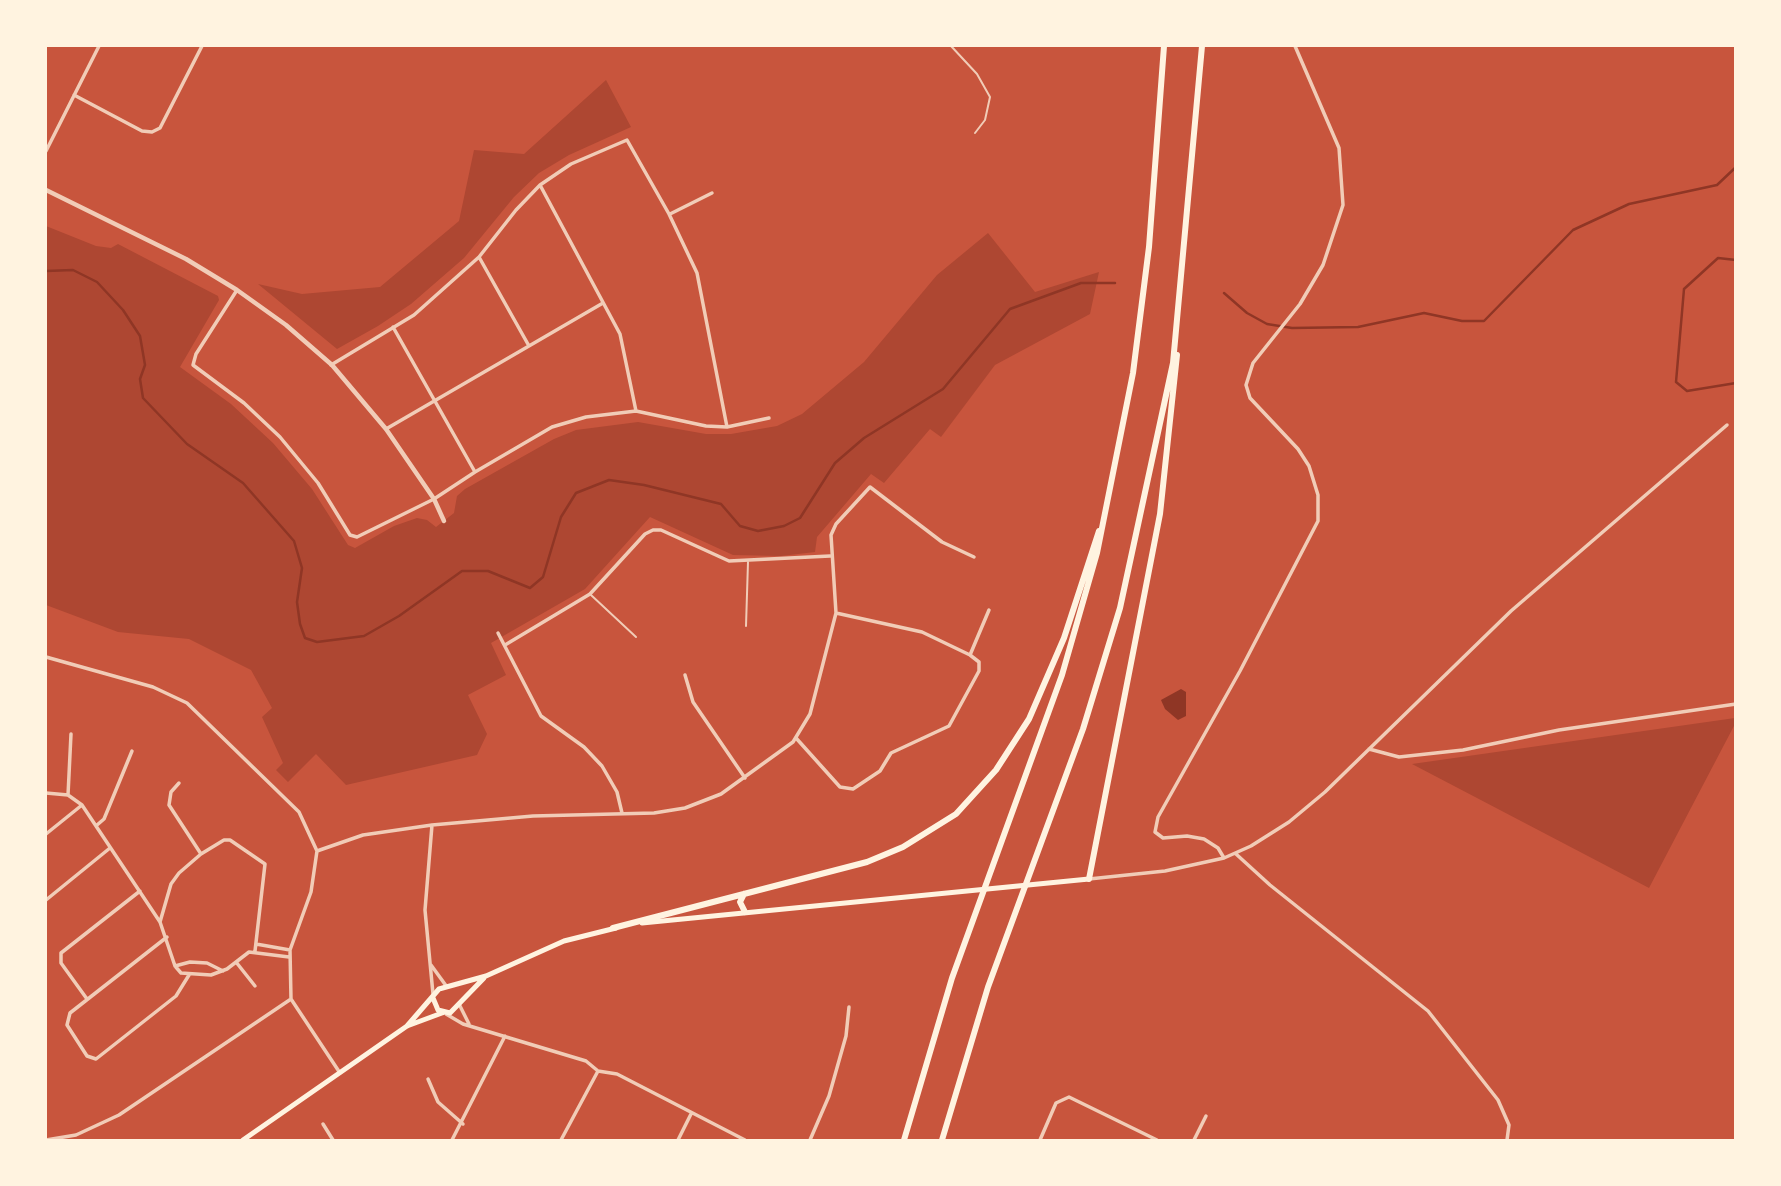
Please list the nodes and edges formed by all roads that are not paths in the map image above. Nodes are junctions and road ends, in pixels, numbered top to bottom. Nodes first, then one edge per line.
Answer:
1 (99, 46) edge
2 (202, 46) edge
3 (951, 46) edge
4 (1164, 46) edge
5 (1202, 46) edge
6 (1295, 46) edge
7 (74, 95) junction
8 (975, 133) dead end
9 (46, 151) edge
10 (540, 185) junction
11 (46, 190) edge
12 (712, 193) dead end
13 (669, 214) junction
14 (479, 257) junction
15 (237, 290) junction
16 (603, 303) junction
17 (1179, 315) junction
18 (393, 327) junction
19 (529, 346) junction
20 (331, 365) junction
21 (435, 401) junction
22 (636, 411) junction
23 (769, 418) dead end
24 (1727, 425) dead end
25 (727, 427) junction
26 (386, 429) junction
27 (475, 472) junction
28 (434, 499) junction
29 (1107, 509) junction
30 (444, 521) dead end
31 (830, 556) junction
32 (974, 556) dead end
33 (748, 561) junction
34 (590, 594) junction
35 (989, 610) dead end
36 (836, 613) junction
37 (746, 626) dead end
38 (498, 633) dead end
39 (636, 637) dead end
40 (505, 645) junction
41 (970, 655) junction
42 (46, 657) edge
43 (685, 675) dead end
44 (1735, 704) edge
45 (71, 734) dead end
46 (796, 738) junction
47 (1368, 748) junction
48 (132, 751) dead end
49 (745, 778) junction
50 (179, 783) dead end
51 (46, 793) edge
52 (68, 795) junction
53 (82, 805) junction
54 (622, 813) junction
55 (97, 825) junction
56 (432, 825) junction
57 (46, 834) edge
58 (110, 848) junction
59 (317, 851) junction
60 (201, 854) junction
61 (1236, 854) junction
62 (1224, 858) junction
63 (1089, 879) junction
64 (140, 891) junction
65 (744, 894) junction
66 (46, 900) edge
67 (745, 912) junction
68 (160, 922) junction
69 (613, 928) junction
70 (167, 937) junction
71 (256, 944) junction
72 (290, 950) junction
73 (255, 951) junction
74 (289, 957) junction
75 (236, 962) junction
76 (430, 963) junction
77 (175, 966) junction
78 (223, 971) junction
79 (189, 975) junction
80 (486, 976) junction
81 (255, 986) dead end
82 (449, 987) junction
83 (433, 997) junction
84 (87, 999) junction
85 (291, 999) junction
86 (459, 1002) junction
87 (849, 1007) dead end
88 (444, 1013) junction
89 (471, 1026) junction
90 (407, 1027) junction
91 (505, 1036) junction
92 (598, 1071) junction
93 (340, 1073) junction
94 (428, 1079) dead end
95 (692, 1114) junction
96 (1206, 1116) dead end
97 (463, 1124) junction
98 (323, 1125) dead end
99 (46, 1140) edge
100 (243, 1140) edge
101 (334, 1140) edge
102 (452, 1140) edge
103 (561, 1140) edge
104 (678, 1140) edge
105 (745, 1140) edge
106 (810, 1140) edge
107 (904, 1140) edge
108 (942, 1140) edge
109 (1040, 1140) edge
110 (1157, 1140) edge
111 (1194, 1140) edge
112 (1507, 1140) edge

1 - 7 street
2 - 7 street
3 - 8 lane
4 - 29 highway
5 - 17 highway
6 - 62 street
7 - 9 street
10 - 13 street
10 - 14 street
10 - 16 street
11 - 15 street
12 - 13 street
13 - 25 street
14 - 18 street
14 - 19 street
15 - 20 street
15 - 28 street
16 - 19 street
16 - 22 street
17 - 63 highway
17 - 108 highway
18 - 20 street
18 - 21 street
19 - 21 street
20 - 26 street
21 - 26 street
21 - 27 street
22 - 25 street
22 - 27 street
23 - 25 street
24 - 47 street
26 - 28 street
27 - 28 street
28 - 30 street
29 - 65 highway
29 - 107 highway
31 - 32 street
31 - 33 street
31 - 36 street
33 - 34 street
33 - 37 lane
34 - 39 lane
34 - 40 street
35 - 41 street
36 - 41 street
36 - 46 street
38 - 40 street
40 - 54 street
41 - 46 street
42 - 59 street
43 - 49 street
44 - 47 street
45 - 52 street
46 - 49 street
47 - 61 street
48 - 55 street
49 - 54 street
50 - 60 street
51 - 52 street
52 - 53 street
53 - 55 street
53 - 57 street
54 - 56 street
55 - 58 street
56 - 59 street
56 - 76 street
58 - 64 street
58 - 66 street
59 - 72 street
60 - 68 street
60 - 71 street
61 - 62 street
61 - 112 street
62 - 63 street
63 - 67 main road
64 - 68 street
64 - 84 street
65 - 67 highway
65 - 69 highway
67 - 69 main road
68 - 70 street
69 - 80 main road
70 - 77 street
70 - 84 street
71 - 72 street
71 - 73 street
72 - 74 street
73 - 74 street
73 - 75 street
74 - 85 street
75 - 78 street
75 - 81 street
76 - 82 street
76 - 83 street
77 - 78 street
77 - 79 street
78 - 79 street
79 - 84 street
80 - 82 main road
80 - 86 main road
82 - 83 main road
82 - 86 main road
83 - 88 main road
83 - 90 main road
85 - 93 street
85 - 99 street
86 - 88 main road
86 - 89 street
87 - 106 street
88 - 89 street
88 - 90 main road
89 - 91 street
90 - 93 main road
91 - 92 street
91 - 97 street
92 - 95 street
92 - 103 street
93 - 100 main road
94 - 97 street
95 - 104 street
95 - 105 street
96 - 111 street
97 - 102 street
98 - 101 street
109 - 110 street

